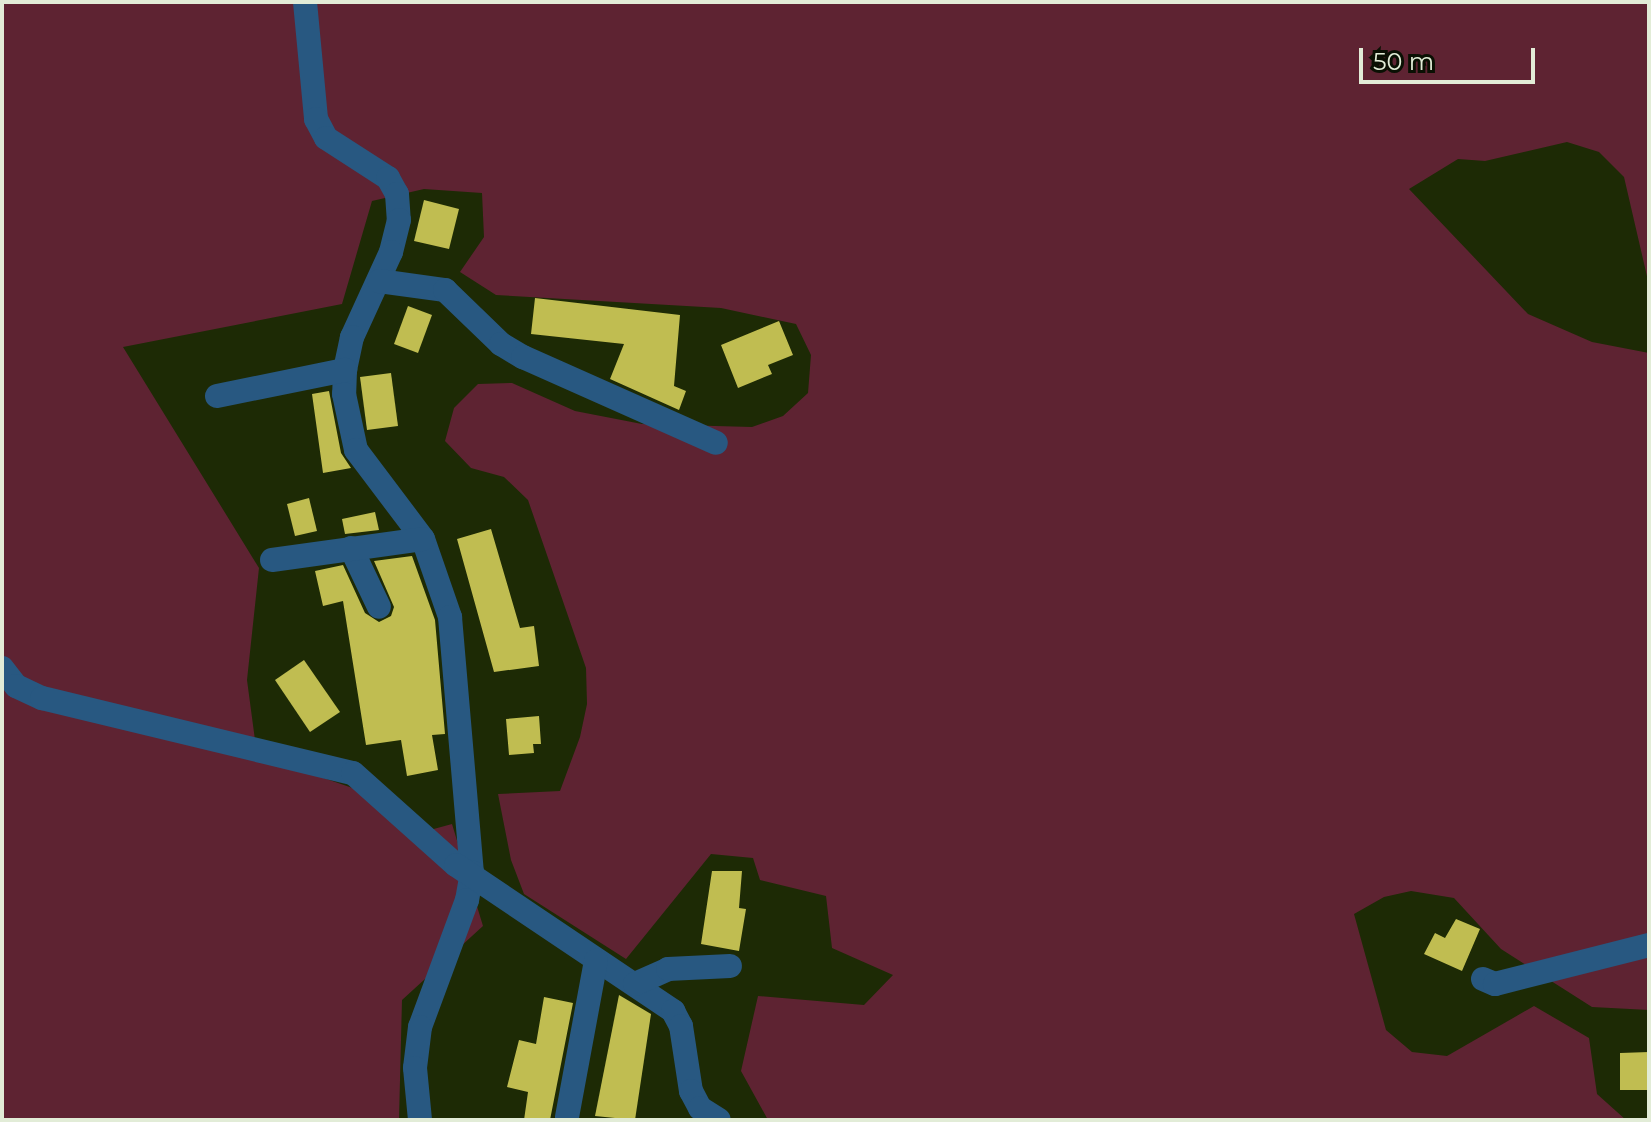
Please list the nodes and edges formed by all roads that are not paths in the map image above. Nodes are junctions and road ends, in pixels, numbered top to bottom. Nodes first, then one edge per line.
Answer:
1 (305, 2) edge
2 (379, 281) junction
3 (345, 370) junction
4 (217, 396) dead end
5 (716, 443) dead end
6 (423, 539) junction
7 (351, 548) junction
8 (272, 560) dead end
9 (379, 607) dead end
10 (2, 668) edge
11 (472, 872) junction
12 (1649, 945) edge
13 (596, 961) junction
14 (730, 966) dead end
15 (1483, 979) dead end
16 (635, 984) junction
17 (706, 1116) edge
18 (567, 1117) dead end
19 (420, 1120) edge

1 - 2 street
2 - 3 street
2 - 5 street
3 - 4 street
3 - 6 street
6 - 7 street
6 - 11 street
7 - 8 street
7 - 9 street
10 - 11 street
11 - 13 street
11 - 19 street
12 - 15 street
13 - 16 street
13 - 18 street
14 - 16 street
16 - 17 street

